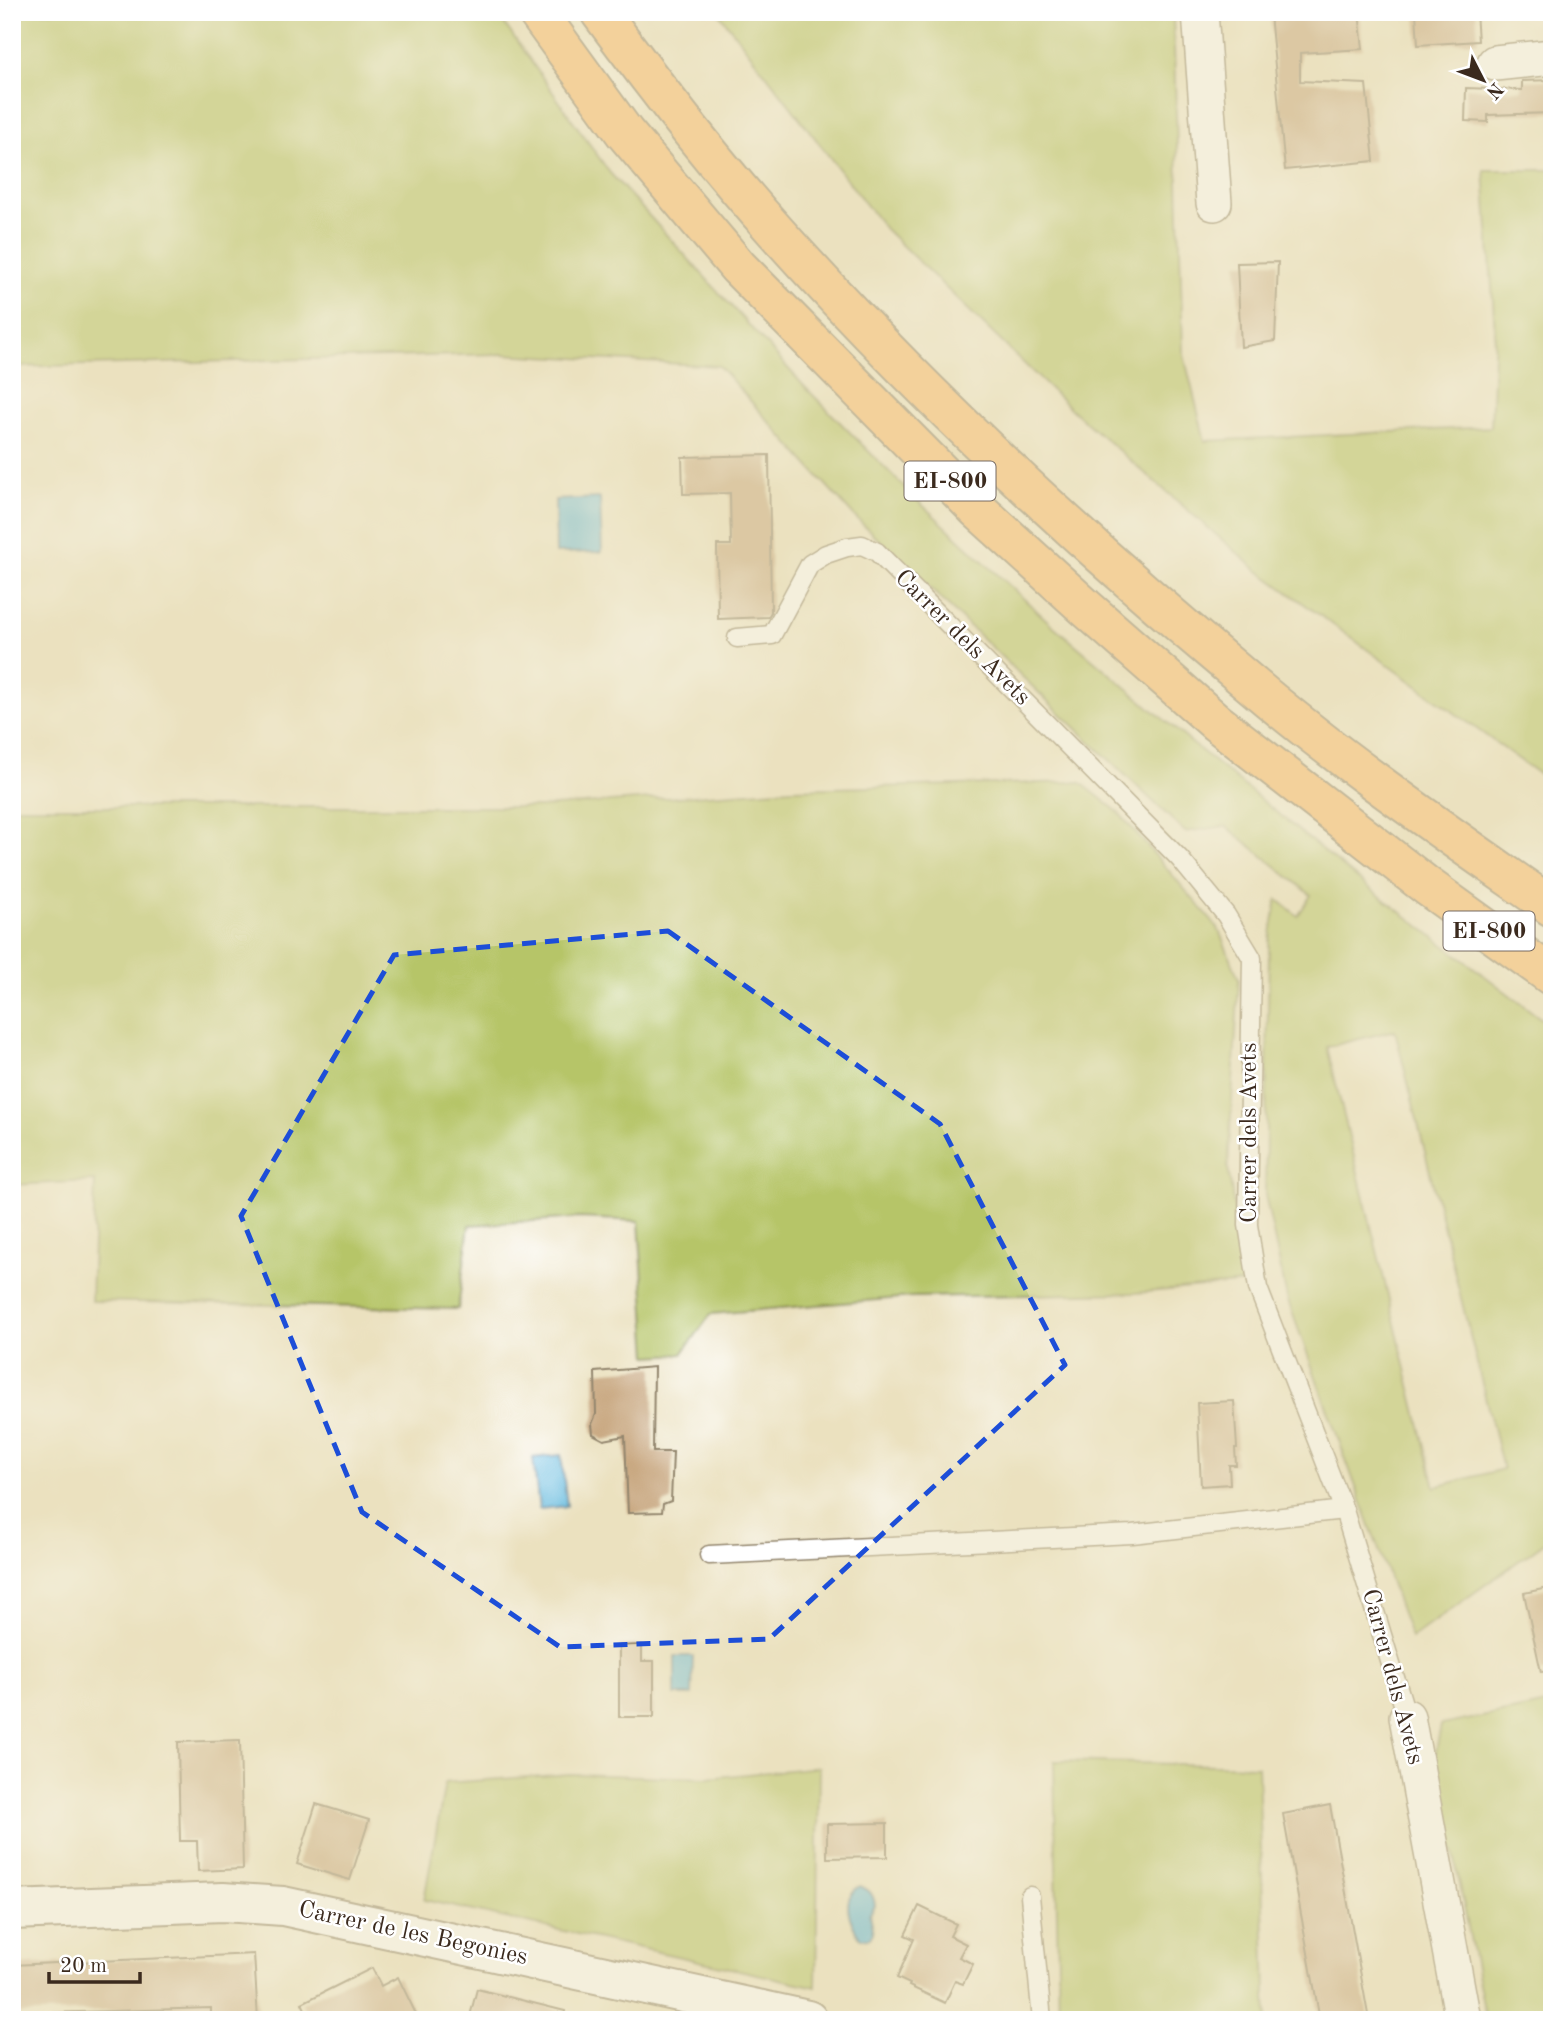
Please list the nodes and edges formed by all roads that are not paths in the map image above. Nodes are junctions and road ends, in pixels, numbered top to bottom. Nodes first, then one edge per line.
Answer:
1 (537, 12) edge
2 (600, 12) edge
3 (1200, 12) edge
4 (1552, 58) edge
5 (1495, 63) dead end
6 (1214, 203) dead end
7 (737, 638) dead end
8 (1552, 908) edge
9 (1552, 976) edge
10 (1344, 1510) junction
11 (709, 1555) dead end
12 (1408, 1717) joint
13 (1030, 1896) dead end
14 (12, 1910) edge
15 (808, 2020) edge
16 (1042, 2020) edge
17 (1464, 2020) edge

1 - 9 highway, EI-800
2 - 8 highway, EI-800
3 - 6 street
4 - 5 street
7 - 10 lane, Carrer dels Avets
10 - 11 lane
10 - 12 lane, Carrer dels Avets
12 - 17 street, Carrer dels Avets
13 - 16 lane
14 - 15 street, Carrer de les Begonies

